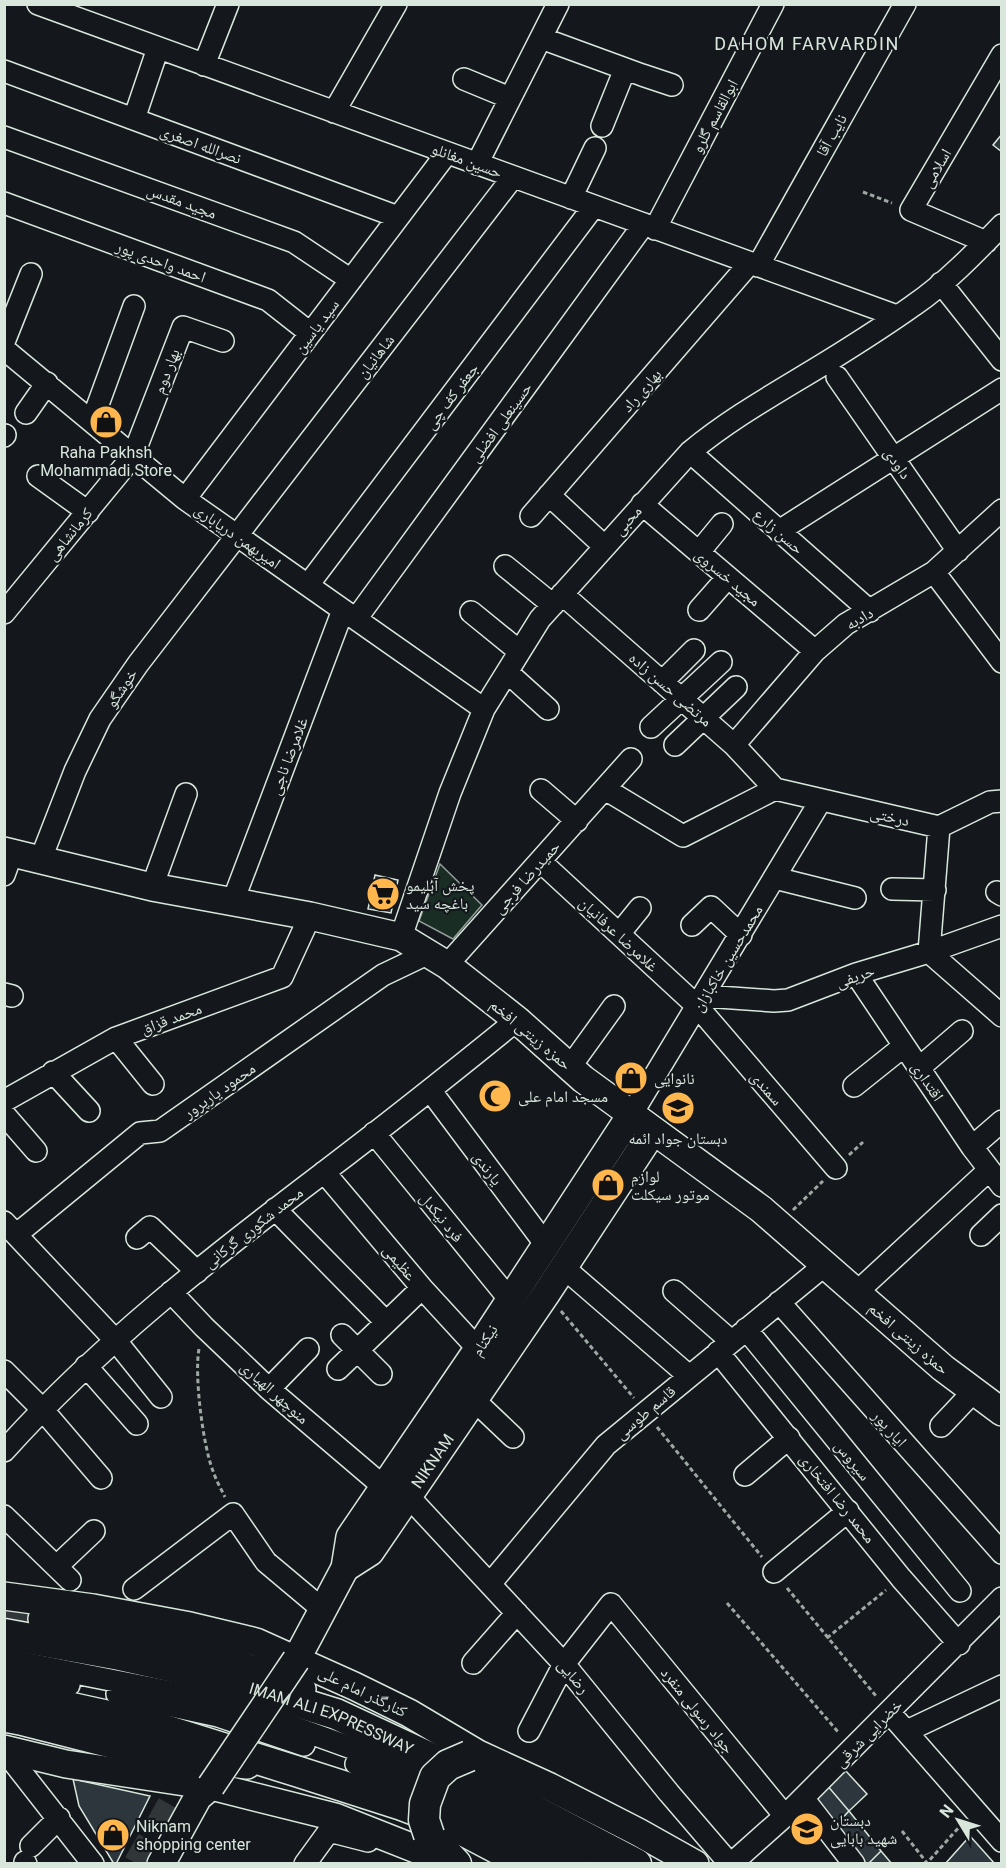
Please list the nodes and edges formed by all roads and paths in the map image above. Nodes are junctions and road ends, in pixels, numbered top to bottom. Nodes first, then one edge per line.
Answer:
1 (38, 4) edge
2 (228, 4) edge
3 (396, 4) edge
4 (558, 4) edge
5 (905, 4) edge
6 (771, 5) edge
7 (541, 38) junction
8 (158, 48) junction
9 (1002, 55) edge
10 (204, 65) junction
11 (625, 69) junction
12 (4, 71) edge
13 (464, 79) dead end
14 (672, 85) dead end
15 (510, 98) junction
16 (334, 112) junction
17 (134, 120) junction
18 (602, 126) dead end
19 (4, 137) edge
20 (595, 148) dead end
21 (447, 153) junction
22 (477, 164) junction
23 (513, 177) junction
24 (863, 192) dead end
25 (571, 198) junction
26 (4, 203) edge
27 (594, 206) junction
28 (911, 210) junction
29 (398, 217) junction
30 (1002, 225) edge
31 (650, 226) junction
32 (986, 242) junction
33 (754, 264) junction
34 (31, 274) dead end
35 (351, 280) junction
36 (941, 283) junction
37 (134, 306) dead end
38 (897, 316) junction
39 (310, 333) junction
40 (223, 341) dead end
41 (4, 342) edge
42 (4, 348) edge
43 (1001, 358) edge
44 (837, 377) dead end
45 (47, 383) junction
46 (1002, 389) edge
47 (26, 413) dead end
48 (92, 421) junction
49 (690, 452) junction
50 (134, 456) junction
51 (894, 458) junction
52 (38, 476) dead end
53 (549, 495) junction
54 (185, 499) junction
55 (642, 504) junction
56 (1002, 510) edge
57 (88, 512) junction
58 (531, 516) dead end
59 (722, 524) dead end
60 (779, 531) junction
61 (237, 536) junction
62 (604, 546) junction
63 (958, 551) junction
64 (699, 552) junction
65 (506, 566) dead end
66 (934, 572) junction
67 (728, 577) junction
68 (308, 585) junction
69 (558, 599) junction
70 (699, 610) dead end
71 (870, 611) junction
72 (471, 612) dead end
73 (4, 613) edge
74 (350, 615) junction
75 (994, 638) edge
76 (694, 650) dead end
77 (519, 651) junction
78 (815, 651) junction
79 (721, 662) dead end
80 (1002, 662) edge
81 (507, 672) junction
82 (662, 682) junction
83 (736, 687) dead end
84 (680, 698) junction
85 (484, 709) junction
86 (548, 709) dead end
87 (704, 719) junction
88 (651, 727) dead end
89 (675, 745) dead end
90 (734, 745) junction
91 (631, 759) dead end
92 (605, 789) junction
93 (775, 789) junction
94 (541, 790) dead end
95 (186, 794) dead end
96 (821, 800) junction
97 (1002, 801) edge
98 (577, 821) junction
99 (939, 827) junction
100 (7, 860) edge
101 (40, 861) junction
102 (540, 861) junction
103 (775, 878) junction
104 (152, 887) junction
105 (892, 889) dead end
106 (935, 890) junction
107 (855, 898) dead end
108 (233, 901) junction
109 (640, 908) dead end
110 (310, 916) junction
111 (692, 925) dead end
112 (1002, 926) edge
113 (619, 934) junction
114 (741, 935) junction
115 (401, 937) junction
116 (929, 952) junction
117 (438, 959) junction
118 (855, 974) junction
119 (701, 1002) junction
120 (614, 1006) dead end
121 (1002, 1016) edge
122 (517, 1020) junction
123 (962, 1031) dead end
124 (116, 1038) junction
125 (904, 1046) junction
126 (570, 1067) junction
127 (919, 1068) junction
128 (53, 1072) junction
129 (153, 1084) dead end
130 (854, 1086) dead end
131 (430, 1090) junction
132 (4, 1101) edge
133 (89, 1111) dead end
134 (4, 1114) edge
135 (1002, 1121) edge
136 (642, 1123) junction
137 (374, 1133) junction
138 (972, 1147) junction
139 (36, 1151) dead end
140 (836, 1168) dead end
141 (324, 1172) junction
142 (995, 1178) edge
143 (275, 1209) junction
144 (1002, 1215) edge
145 (11, 1228) edge
146 (981, 1235) dead end
147 (137, 1238) dead end
148 (546, 1245) junction
149 (825, 1265) junction
150 (563, 1268) junction
151 (196, 1272) junction
152 (422, 1288) junction
153 (674, 1291) dead end
154 (171, 1292) junction
155 (857, 1292) junction
156 (546, 1294) junction
157 (510, 1300) junction
158 (779, 1302) junction
159 (386, 1322) junction
160 (204, 1327) junction
161 (342, 1335) dead end
162 (116, 1341) junction
163 (732, 1341) junction
164 (308, 1349) dead end
165 (478, 1349) junction
166 (357, 1350) junction
167 (86, 1366) junction
168 (338, 1369) dead end
169 (4, 1371) edge
170 (381, 1374) dead end
171 (689, 1376) junction
172 (269, 1389) junction
173 (974, 1391) junction
174 (160, 1397) dead end
175 (474, 1400) junction
176 (42, 1409) junction
177 (645, 1412) junction
178 (1002, 1412) edge
179 (137, 1424) dead end
180 (941, 1426) dead end
181 (513, 1437) dead end
182 (789, 1438) junction
183 (4, 1451) edge
184 (745, 1475) dead end
185 (101, 1478) dead end
186 (384, 1487) junction
187 (408, 1496) junction
188 (848, 1511) junction
189 (233, 1514) junction
190 (4, 1516) edge
191 (94, 1531) dead end
192 (1002, 1553) edge
193 (345, 1568) junction
194 (774, 1572) junction
195 (902, 1578) junction
196 (490, 1584) junction
197 (134, 1589) dead end
198 (960, 1591) dead end
199 (4, 1596) edge
200 (1002, 1598) edge
201 (727, 1602) dead end
202 (322, 1609) junction
203 (4, 1612) edge
204 (517, 1613) junction
205 (4, 1634) edge
206 (827, 1638) junction
207 (958, 1644) junction
208 (4, 1659) edge
209 (296, 1660) junction
210 (474, 1663) dead end
211 (564, 1664) junction
212 (4, 1674) edge
213 (1002, 1686) edge
214 (4, 1693) edge
215 (889, 1712) junction
216 (336, 1714) junction
217 (4, 1718) edge
218 (529, 1731) dead end
219 (907, 1731) junction
220 (4, 1749) edge
221 (853, 1749) junction
222 (474, 1755) junction
223 (299, 1772) junction
224 (211, 1786) junction
225 (803, 1798) junction
226 (974, 1811) junction
227 (785, 1816) junction
228 (59, 1818) junction
229 (902, 1831) dead end
230 (1002, 1841) edge
231 (426, 1849) edge
232 (28, 1857) edge
233 (93, 1863) edge
234 (161, 1863) edge
235 (173, 1863) edge
236 (305, 1863) edge
237 (455, 1863) edge
238 (527, 1863) edge
239 (568, 1863) edge
240 (603, 1863) edge
241 (636, 1863) edge
242 (695, 1863) edge
243 (731, 1863) edge
244 (854, 1863) edge

1 - 8 street, حسین مغانلو
2 - 10 street
3 - 16 street
4 - 7 street
5 - 33 street, نایب آقا
6 - 31 street, ابوالقاسم گلرو
7 - 11 street
7 - 15 street
8 - 10 street, حسین مغانلو
8 - 17 street
9 - 28 street, اسلامی
10 - 16 street, حسین مغانلو
11 - 14 street
11 - 18 street
12 - 17 street, نصرالله اصغری
13 - 15 street
15 - 22 street
16 - 21 street, حسین مغانلو
17 - 29 street, نصرالله اصغری
19 - 35 street, مجید مقدس
20 - 25 street
21 - 22 street, حسین مغانلو
21 - 29 street, سید یاسین
22 - 23 street, حسین مغانلو
23 - 25 street, حسین مغانلو
23 - 61 street, شاهانیان
24 - 28 path
25 - 27 street, حسین مغانلو
26 - 39 street, احمد واحدی پور
27 - 31 street, حسین مغانلو
27 - 68 street, جعفر کف چی
28 - 32 street
29 - 35 street, سید یاسین
30 - 32 street, محبی
31 - 33 street, حسین مغانلو
31 - 74 street, حسینعلی افضلی
32 - 36 street, محبی
33 - 38 street, حسین مغانلو
33 - 53 street, بهاری راد
34 - 41 street
35 - 39 street, سید یاسین
36 - 38 street, محبی
36 - 43 street
37 - 48 street
38 - 49 street, محبی
39 - 54 street, سید یاسین
40 - 50 street, بهار دوم
42 - 45 street, امیربهمن دریاباری
44 - 51 street, داودی
45 - 47 street
45 - 48 street, امیربهمن دریاباری
46 - 51 street
48 - 50 street, امیربهمن دریاباری
49 - 55 street, محبی
49 - 60 street, حسن زارع
50 - 54 street, امیربهمن دریاباری
50 - 57 street, کرمانشاهی
51 - 60 street
51 - 63 street, داودی
52 - 57 street
53 - 58 street, بهاری راد
53 - 62 street
54 - 61 street, امیربهمن دریاباری
55 - 62 street, محبی
55 - 64 street, مجید خسروی
56 - 63 street, دادبه
57 - 73 street, کرمانشاهی
59 - 64 street
60 - 71 street, حسن زارع
61 - 68 street, امیربهمن دریاباری
61 - 101 street, خوشگو
62 - 69 street, محبی
63 - 66 street, دادبه
64 - 67 street, مجید خسروی
65 - 69 street, مرتضی حسن زاده
66 - 71 street, دادبه
66 - 75 street
67 - 70 street
67 - 78 street, مجید خسروی
68 - 74 street, امیربهمن دریاباری
69 - 77 street, محبی
69 - 82 street, مرتضی حسن زاده
71 - 78 street, دادبه
72 - 77 street
74 - 85 street, امیربهمن دریاباری
74 - 108 street, غلامرضا ناجی
75 - 80 street
76 - 82 street
77 - 81 street, محبی
78 - 90 street, دادبه
79 - 84 street
81 - 85 street, محبی
81 - 86 street
82 - 84 street, مرتضی حسن زاده
83 - 87 street
84 - 87 street, مرتضی حسن زاده
84 - 88 street
85 - 115 street, محبی
87 - 89 street
87 - 90 street, مرتضی حسن زاده
90 - 93 street, مرتضی حسن زاده
91 - 92 street, حمیدرضا فرجی
92 - 93 street
92 - 98 street, حمیدرضا فرجی
93 - 96 street, درختی
94 - 98 street
95 - 104 street
96 - 99 street, درختی
96 - 103 street, محمدحسین خاکبازان
97 - 99 street
98 - 102 street, حمیدرضا فرجی
99 - 106 street
100 - 101 main road, حمزه زینتی افخم
101 - 104 main road, حمزه زینتی افخم
102 - 113 street, غلامرضا عرفانیان
102 - 117 street, حمیدرضا فرجی
103 - 107 street
103 - 114 street, محمدحسین خاکبازان
104 - 108 main road, حمزه زینتی افخم
105 - 106 street
106 - 116 street
108 - 110 main road, حمزه زینتی افخم
109 - 113 street
110 - 115 main road, حمزه زینتی افخم
110 - 124 street, محمد قزاق
111 - 114 street
112 - 116 street, حریفی
113 - 119 street, غلامرضا عرفانیان
114 - 119 street, محمدحسین خاکبازان
115 - 117 main road, حمزه زینتی افخم
116 - 118 street, حریفی
116 - 121 street
117 - 122 main road, حمزه زینتی افخم
117 - 145 street, محمود یارپرور
118 - 119 street, حریفی
118 - 125 street, اقتداری
119 - 136 street, محمدحسین خاکبازان
119 - 140 street, سمندی
120 - 126 street
122 - 126 main road, حمزه زینتی افخم
122 - 131 street, محمد شکوری گرکانی
123 - 127 street
124 - 128 street, محمد قزاق
124 - 129 street
125 - 127 street, اقتداری
125 - 130 street
126 - 136 main road, حمزه زینتی افخم
127 - 138 street, اقتداری
128 - 132 street, محمد قزاق
128 - 133 street
131 - 137 street, محمد شکوری گرکانی
131 - 148 street, یارندی
134 - 139 street
135 - 138 street
136 - 148 main road, نیکنام
136 - 149 main road, حمزه زینتی افخم
136 - 150 main road, NIKNAM
137 - 141 street, محمد شکوری گرکانی
137 - 157 street, فرد نیکدل
138 - 142 street, اقتداری
141 - 143 street, محمد شکوری گرکانی
141 - 152 street, عظیمی
142 - 155 street
143 - 151 street, محمد شکوری گرکانی
143 - 159 street
144 - 146 street
145 - 162 street
147 - 151 street
148 - 157 main road, نیکنام
149 - 155 main road, حمزه زینتی افخم
149 - 158 street, قاسم طوسی
150 - 156 main road, NIKNAM
150 - 171 street
151 - 154 street, محمد شکوری گرکانی
152 - 159 street
152 - 165 street, عظیمی
153 - 163 street
154 - 160 street, منوچهر الهیاری
154 - 162 street, محمد شکوری گرکانی
155 - 173 main road, حمزه زینتی افخم
156 - 175 main road, NIKNAM
156 - 177 path
157 - 165 main road, نیکنام
158 - 163 street, قاسم طوسی
158 - 192 street, ایار پور
159 - 166 street
160 - 172 street, منوچهر الهیاری
160 - 189 path
161 - 166 street
162 - 167 street, محمد شکوری گرکانی
162 - 174 street
163 - 171 street, قاسم طوسی
163 - 182 street, محمد رضا افتخاری
163 - 198 street, سیروس
164 - 172 street
165 - 186 main road, نیکنام
166 - 168 street
166 - 170 street
167 - 176 street, محمد شکوری گرکانی
167 - 179 street
169 - 176 street
171 - 177 street, قاسم طوسی
172 - 186 street, منوچهر الهیاری
173 - 178 main road, حمزه زینتی افخم
173 - 180 street
175 - 181 street
175 - 187 main road, NIKNAM
176 - 183 street, محمد شکوری گرکانی
176 - 185 street
177 - 194 path
177 - 196 street, قاسم طوسی
182 - 184 street
182 - 188 street, محمد رضا افتخاری
186 - 193 main road, نیکنام
187 - 193 main road, NIKNAM
187 - 196 street, رضایی
188 - 194 street
188 - 195 street, محمد رضا افتخاری
189 - 197 street
189 - 202 street
190 - 191 street
193 - 202 main road, NIKNAM
194 - 206 path
195 - 206 path
195 - 207 street, محمد رضا افتخاری
196 - 204 street, رضایی
199 - 209 main road, کنارگذر امام علی
200 - 207 street, خضرایی شرقی
201 - 221 path
202 - 209 main road, NIKNAM
203 - 216 main road
204 - 210 street
204 - 211 street, رضایی
205 - 216 highway, IMAM ALI EXPRESSWAY
206 - 215 path
207 - 215 street, خضرایی شرقی
208 - 240 street
209 - 222 main road, کنارگذر امام علی
209 - 224 main road, NIKNAM, bridge
211 - 218 street
211 - 227 street, جواد رسولی منفرد
211 - 243 street, رضایی
212 - 239 street
213 - 219 street
214 - 223 highway
215 - 219 street
215 - 221 street, خضرایی شرقی
216 - 241 highway, IMAM ALI EXPRESSWAY
217 - 223 main road
219 - 226 street
220 - 224 main road
220 - 228 street
221 - 225 street, خضرایی شرقی
222 - 231 highway, bridge
222 - 242 main road, کنارگذر امام علی
223 - 238 highway
224 - 234 main road, NIKNAM
224 - 235 main road, NIKNAM
224 - 237 main road
225 - 227 street, خضرایی شرقی
225 - 244 street
226 - 229 path
226 - 230 street
227 - 243 street, خضرایی شرقی
228 - 232 street
228 - 233 street
231 - 236 street
231 - 237 highway

